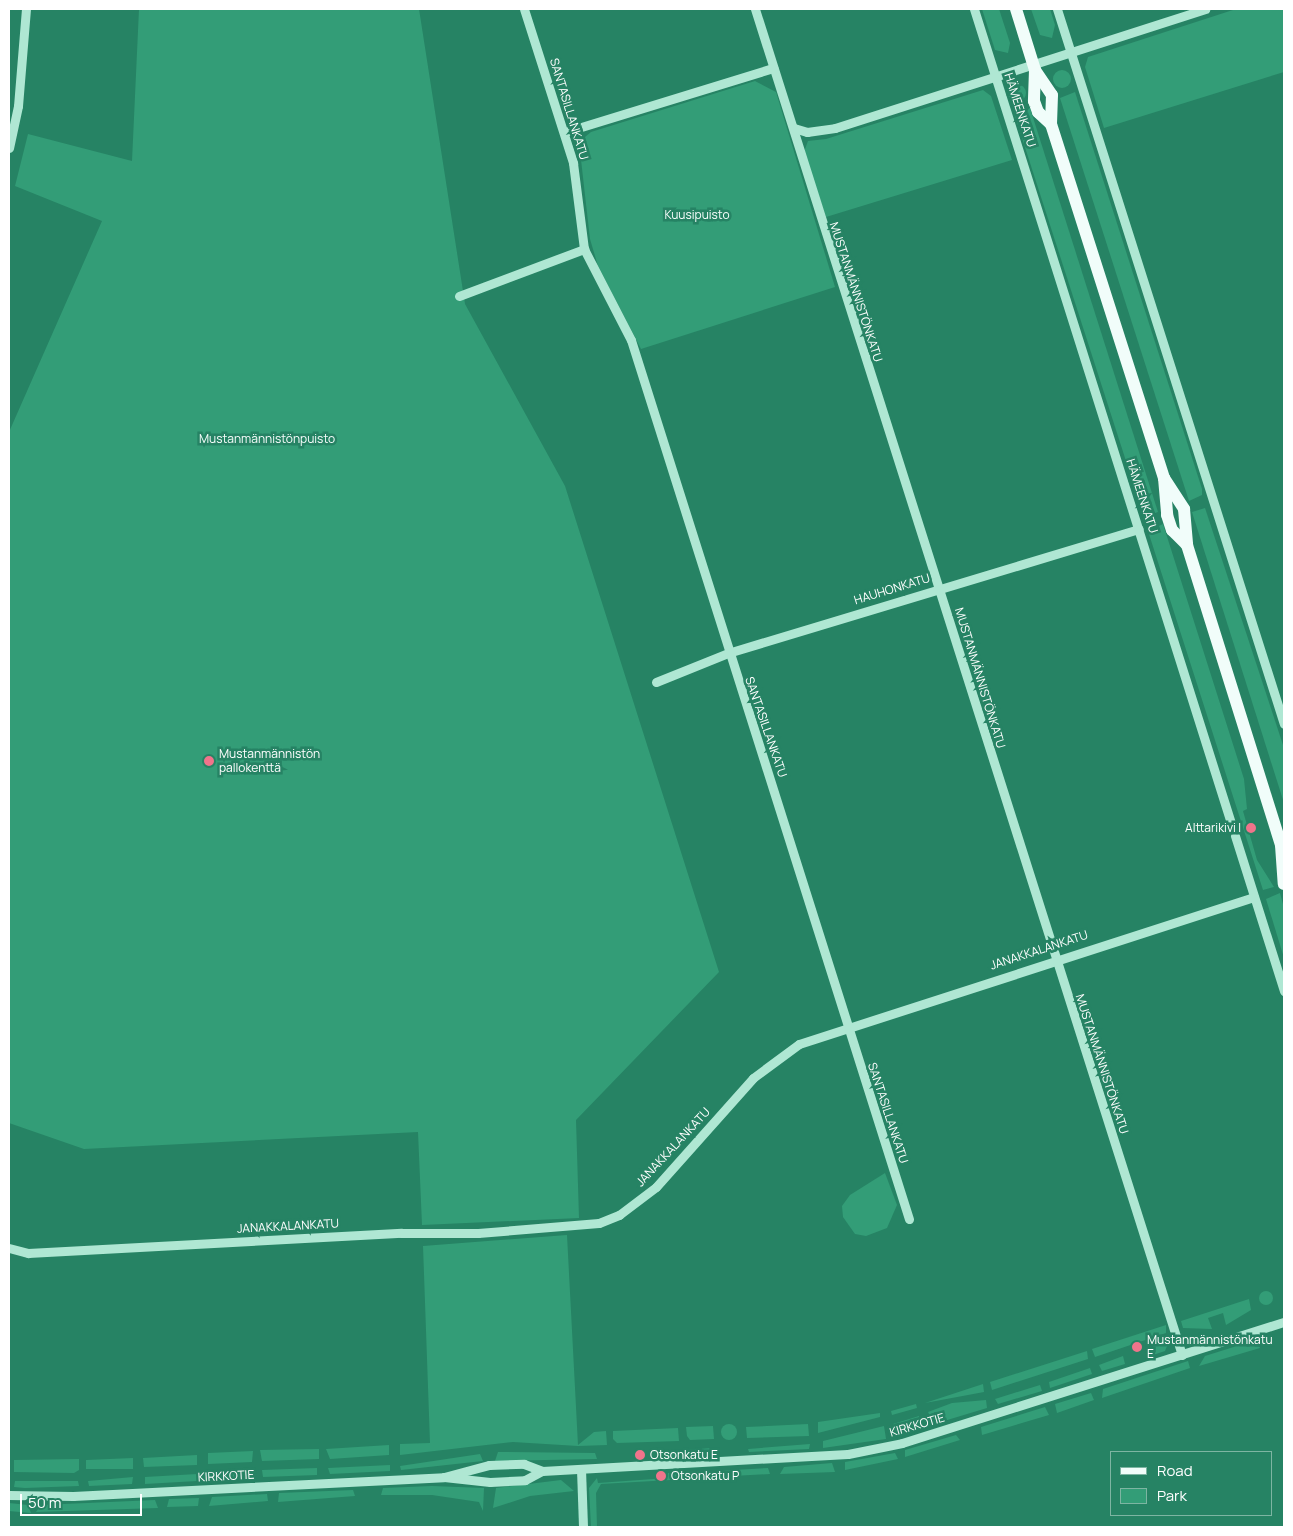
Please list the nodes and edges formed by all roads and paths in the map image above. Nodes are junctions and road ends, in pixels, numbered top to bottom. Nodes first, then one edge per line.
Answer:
1 (26, 9) edge
2 (524, 9) edge
3 (755, 9) edge
4 (974, 9) edge
5 (1016, 9) edge
6 (1057, 9) edge
7 (1205, 9) edge
8 (1070, 51) junction
9 (1034, 67) junction
10 (773, 68) junction
11 (994, 76) junction
12 (1051, 124) junction
13 (794, 128) junction
14 (565, 132) junction
15 (9, 148) edge
16 (584, 249) junction
17 (459, 296) dead end
18 (1164, 478) junction
19 (1139, 529) junction
20 (1187, 545) junction
21 (938, 588) junction
22 (728, 653) junction
23 (656, 682) dead end
24 (1284, 724) edge
25 (1282, 848) edge
26 (1284, 884) edge
27 (1254, 897) junction
28 (1055, 958) junction
29 (1284, 991) edge
30 (846, 1026) junction
31 (909, 1219) dead end
32 (9, 1248) edge
33 (1284, 1322) edge
34 (1182, 1355) junction
35 (581, 1469) junction
36 (542, 1471) junction
37 (444, 1477) junction
38 (9, 1495) edge
39 (583, 1527) edge

1 - 15 street
2 - 14 street, SANTASILLANKATU
3 - 10 street, MUSTANMÄNNISTÖNKATU
4 - 11 street, HÄMEENKATU
5 - 9 main road, HÄMEENKATU
6 - 8 street
7 - 8 street
8 - 9 street
8 - 24 street
9 - 11 street
9 - 12 main road, HÄMEENKATU
9 - 12 main road, HÄMEENKATU
10 - 13 street, MUSTANMÄNNISTÖNKATU
10 - 14 street
11 - 13 street
11 - 19 street, HÄMEENKATU
12 - 18 main road, HÄMEENKATU
13 - 21 street, MUSTANMÄNNISTÖNKATU
14 - 16 street, SANTASILLANKATU
16 - 17 street
16 - 22 street, SANTASILLANKATU
18 - 20 main road, HÄMEENKATU
18 - 20 main road, HÄMEENKATU
19 - 21 street, HAUHONKATU
19 - 27 street, HÄMEENKATU
20 - 25 main road, HÄMEENKATU
21 - 22 street, HAUHONKATU
21 - 28 street, MUSTANMÄNNISTÖNKATU
22 - 23 street, HAUHONKATU
22 - 30 street, SANTASILLANKATU
25 - 26 main road, HÄMEENKATU
27 - 28 street, JANAKKALANKATU
27 - 29 street, HÄMEENKATU
28 - 30 street, JANAKKALANKATU
28 - 34 street, MUSTANMÄNNISTÖNKATU
30 - 31 street, SANTASILLANKATU
30 - 32 street, JANAKKALANKATU
33 - 34 street, KIRKKOTIE
34 - 35 street, KIRKKOTIE
35 - 36 street, KIRKKOTIE
35 - 39 street
36 - 37 street, KIRKKOTIE
36 - 37 street, KIRKKOTIE
37 - 38 street, KIRKKOTIE

